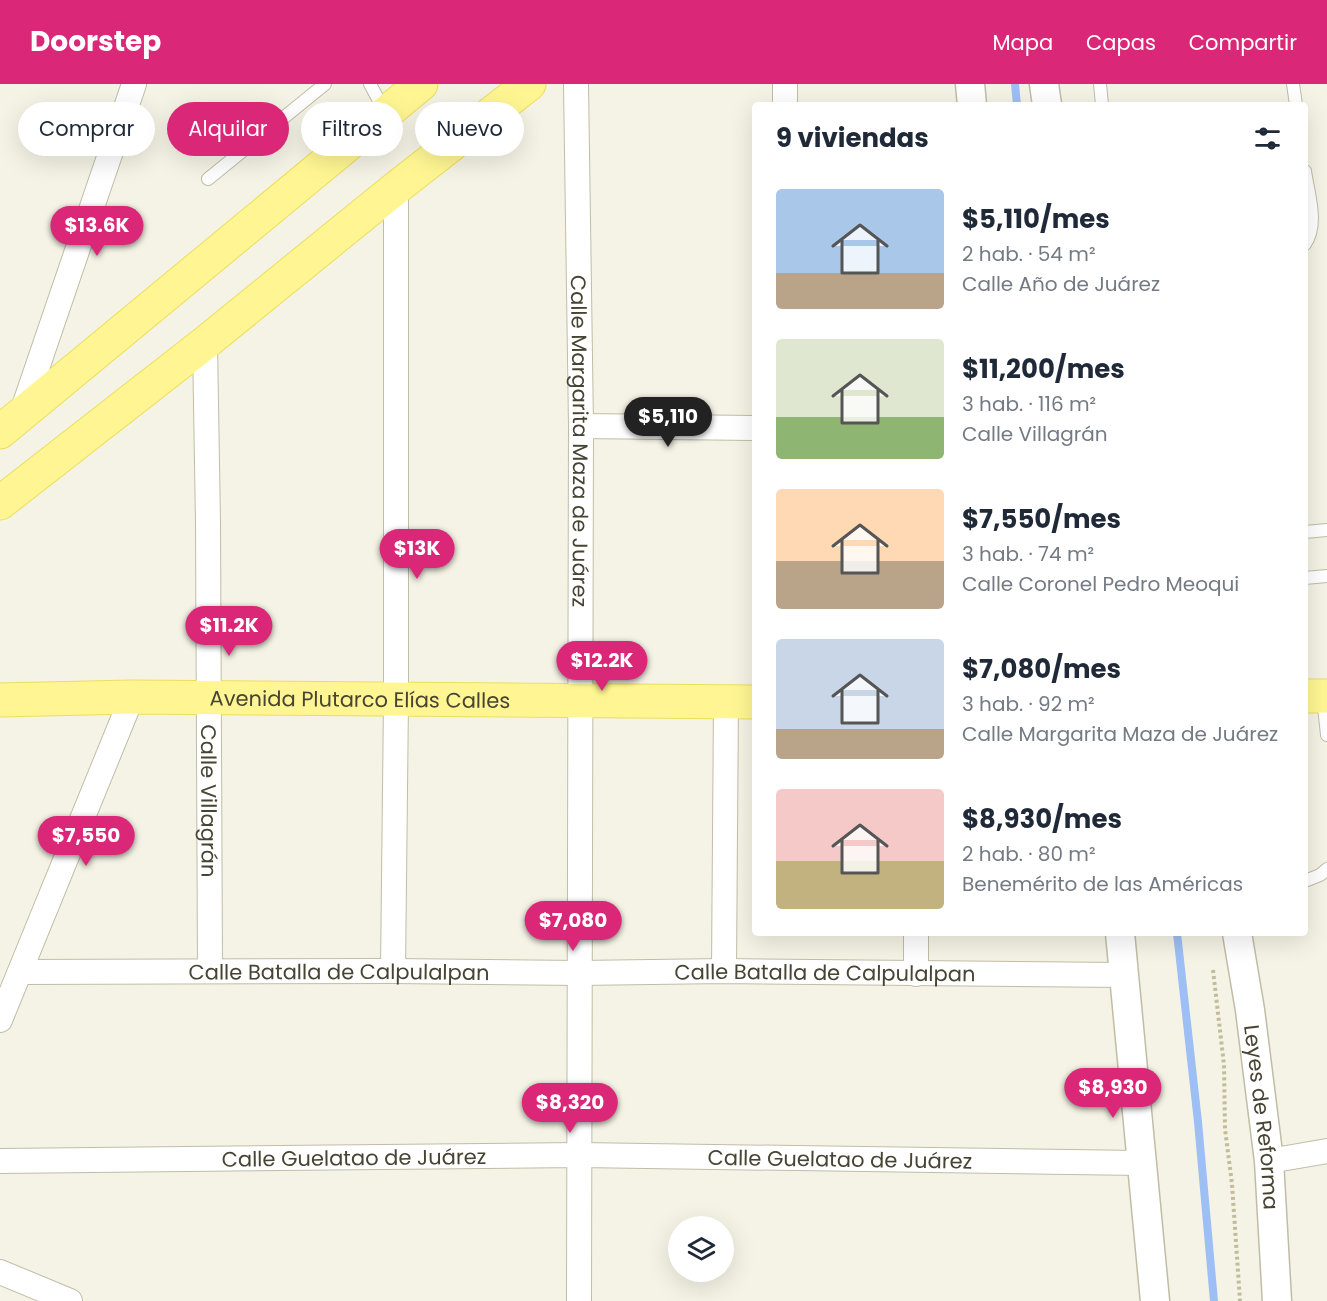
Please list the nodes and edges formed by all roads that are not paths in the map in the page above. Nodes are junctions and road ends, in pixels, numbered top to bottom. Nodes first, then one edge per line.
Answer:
1 (134, 84) edge
2 (325, 84) edge
3 (370, 84) edge
4 (422, 84) edge
5 (529, 84) edge
6 (576, 84) edge
7 (785, 84) edge
8 (970, 84) edge
9 (1044, 84) edge
10 (1100, 84) edge
11 (1293, 84) edge
12 (380, 102) edge
13 (400, 102) edge
14 (785, 102) edge
15 (972, 102) edge
16 (1047, 102) edge
17 (1102, 102) edge
18 (1296, 102) edge
19 (333, 156) edge
20 (208, 179) dead end
21 (396, 188) junction
22 (1308, 193) edge
23 (1308, 239) edge
24 (205, 343) junction
25 (7, 421) edge
26 (581, 426) junction
27 (752, 428) edge
28 (0, 503) edge
29 (1327, 530) edge
30 (1308, 532) edge
31 (1327, 576) edge
32 (1308, 578) edge
33 (1318, 696) edge
34 (132, 697) junction
35 (208, 698) junction
36 (396, 699) junction
37 (0, 700) edge
38 (581, 700) junction
39 (740, 702) edge
40 (1327, 735) edge
41 (1327, 869) edge
42 (1308, 881) edge
43 (916, 936) edge
44 (1120, 936) edge
45 (1238, 936) edge
46 (210, 971) junction
47 (393, 971) junction
48 (724, 971) junction
49 (21, 972) junction
50 (578, 974) junction
51 (916, 974) junction
52 (1124, 975) junction
53 (0, 1020) edge
54 (1327, 1151) edge
55 (579, 1155) junction
56 (0, 1161) edge
57 (1269, 1161) junction
58 (1140, 1163) junction
59 (0, 1272) edge
60 (70, 1301) edge
61 (579, 1301) edge
62 (1155, 1301) edge
63 (1277, 1301) edge

1 - 25 street
2 - 20 lane
3 - 12 lane
4 - 13 main road
5 - 21 main road
6 - 26 street, Calle Margarita Maza de Juárez
7 - 14 street
8 - 15 street
9 - 16 street
10 - 17 lane
11 - 18 lane
19 - 25 main road
21 - 24 main road
21 - 36 street
22 - 23 lane
24 - 28 main road
24 - 35 street, Calle Villagrán
26 - 27 street
26 - 38 street, Calle Margarita Maza de Juárez
29 - 30 lane
31 - 32 lane
33 - 40 lane
34 - 35 main road, Avenida Plutarco Elías Calles
34 - 37 main road, Avenida Plutarco Elías Calles
34 - 49 street
35 - 36 main road, Avenida Plutarco Elías Calles
35 - 46 street, Calle Villagrán
36 - 38 main road, Avenida Plutarco Elías Calles
36 - 47 street
38 - 39 main road, Avenida Plutarco Elías Calles
38 - 50 street, Calle Margarita Maza de Juárez
39 - 48 street
41 - 42 lane
43 - 51 street
44 - 52 street
45 - 57 street, Leyes de Reforma
46 - 47 street, Calle Batalla de Calpulalpan
46 - 49 street, Calle Batalla de Calpulalpan
47 - 50 street, Calle Batalla de Calpulalpan
48 - 50 street, Calle Batalla de Calpulalpan
48 - 51 street, Calle Batalla de Calpulalpan
49 - 53 street
50 - 55 street, Calle Margarita Maza de Juárez
51 - 52 street, Calle Batalla de Calpulalpan
52 - 58 street
54 - 57 street
55 - 56 street, Calle Guelatao de Juárez
55 - 58 street, Calle Guelatao de Juárez
55 - 61 street, Calle Margarita Maza de Juárez
57 - 63 street, Leyes de Reforma
58 - 62 street
59 - 60 street

